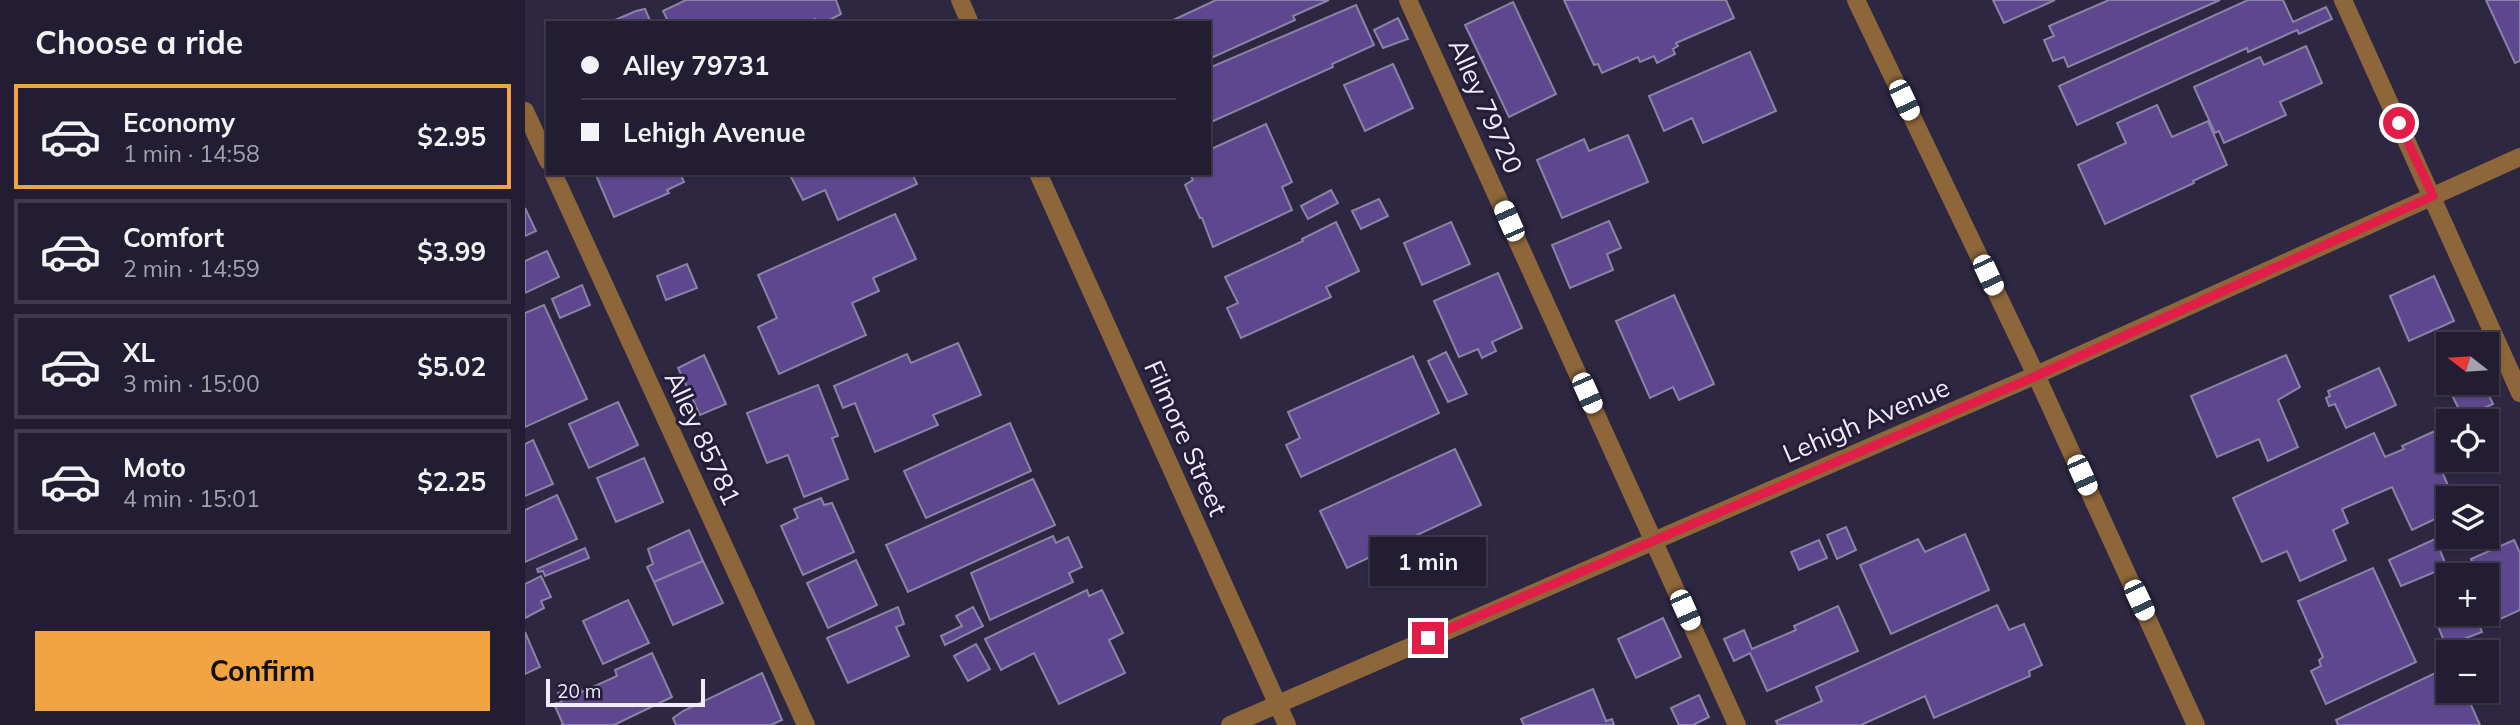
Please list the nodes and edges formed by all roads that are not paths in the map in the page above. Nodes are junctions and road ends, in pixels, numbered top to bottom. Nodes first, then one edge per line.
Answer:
1 (960, 0) edge
2 (1408, 0) edge
3 (1856, 0) edge
4 (2343, 0) edge
5 (969, 21) edge
6 (525, 111) edge
7 (546, 157) edge
8 (2520, 157) edge
9 (554, 175) edge
10 (1039, 175) edge
11 (2433, 196) junction
12 (2036, 376) junction
13 (2520, 393) edge
14 (1654, 540) junction
15 (1277, 703) junction
16 (806, 725) edge
17 (1230, 725) edge
18 (1287, 725) edge
19 (1737, 725) edge
20 (2196, 725) edge

1 - 5 street
2 - 14 street, Alley 79720
3 - 12 street
4 - 11 street
6 - 7 street
8 - 11 street, Lehigh Avenue
9 - 16 street, Alley 85781
10 - 15 street, Filmore Street
11 - 12 street, Lehigh Avenue
11 - 13 street
12 - 14 street, Lehigh Avenue
12 - 20 street
14 - 15 street, Lehigh Avenue
14 - 19 street, Alley 79720
15 - 17 street, Lehigh Avenue
15 - 18 street, Filmore Street

